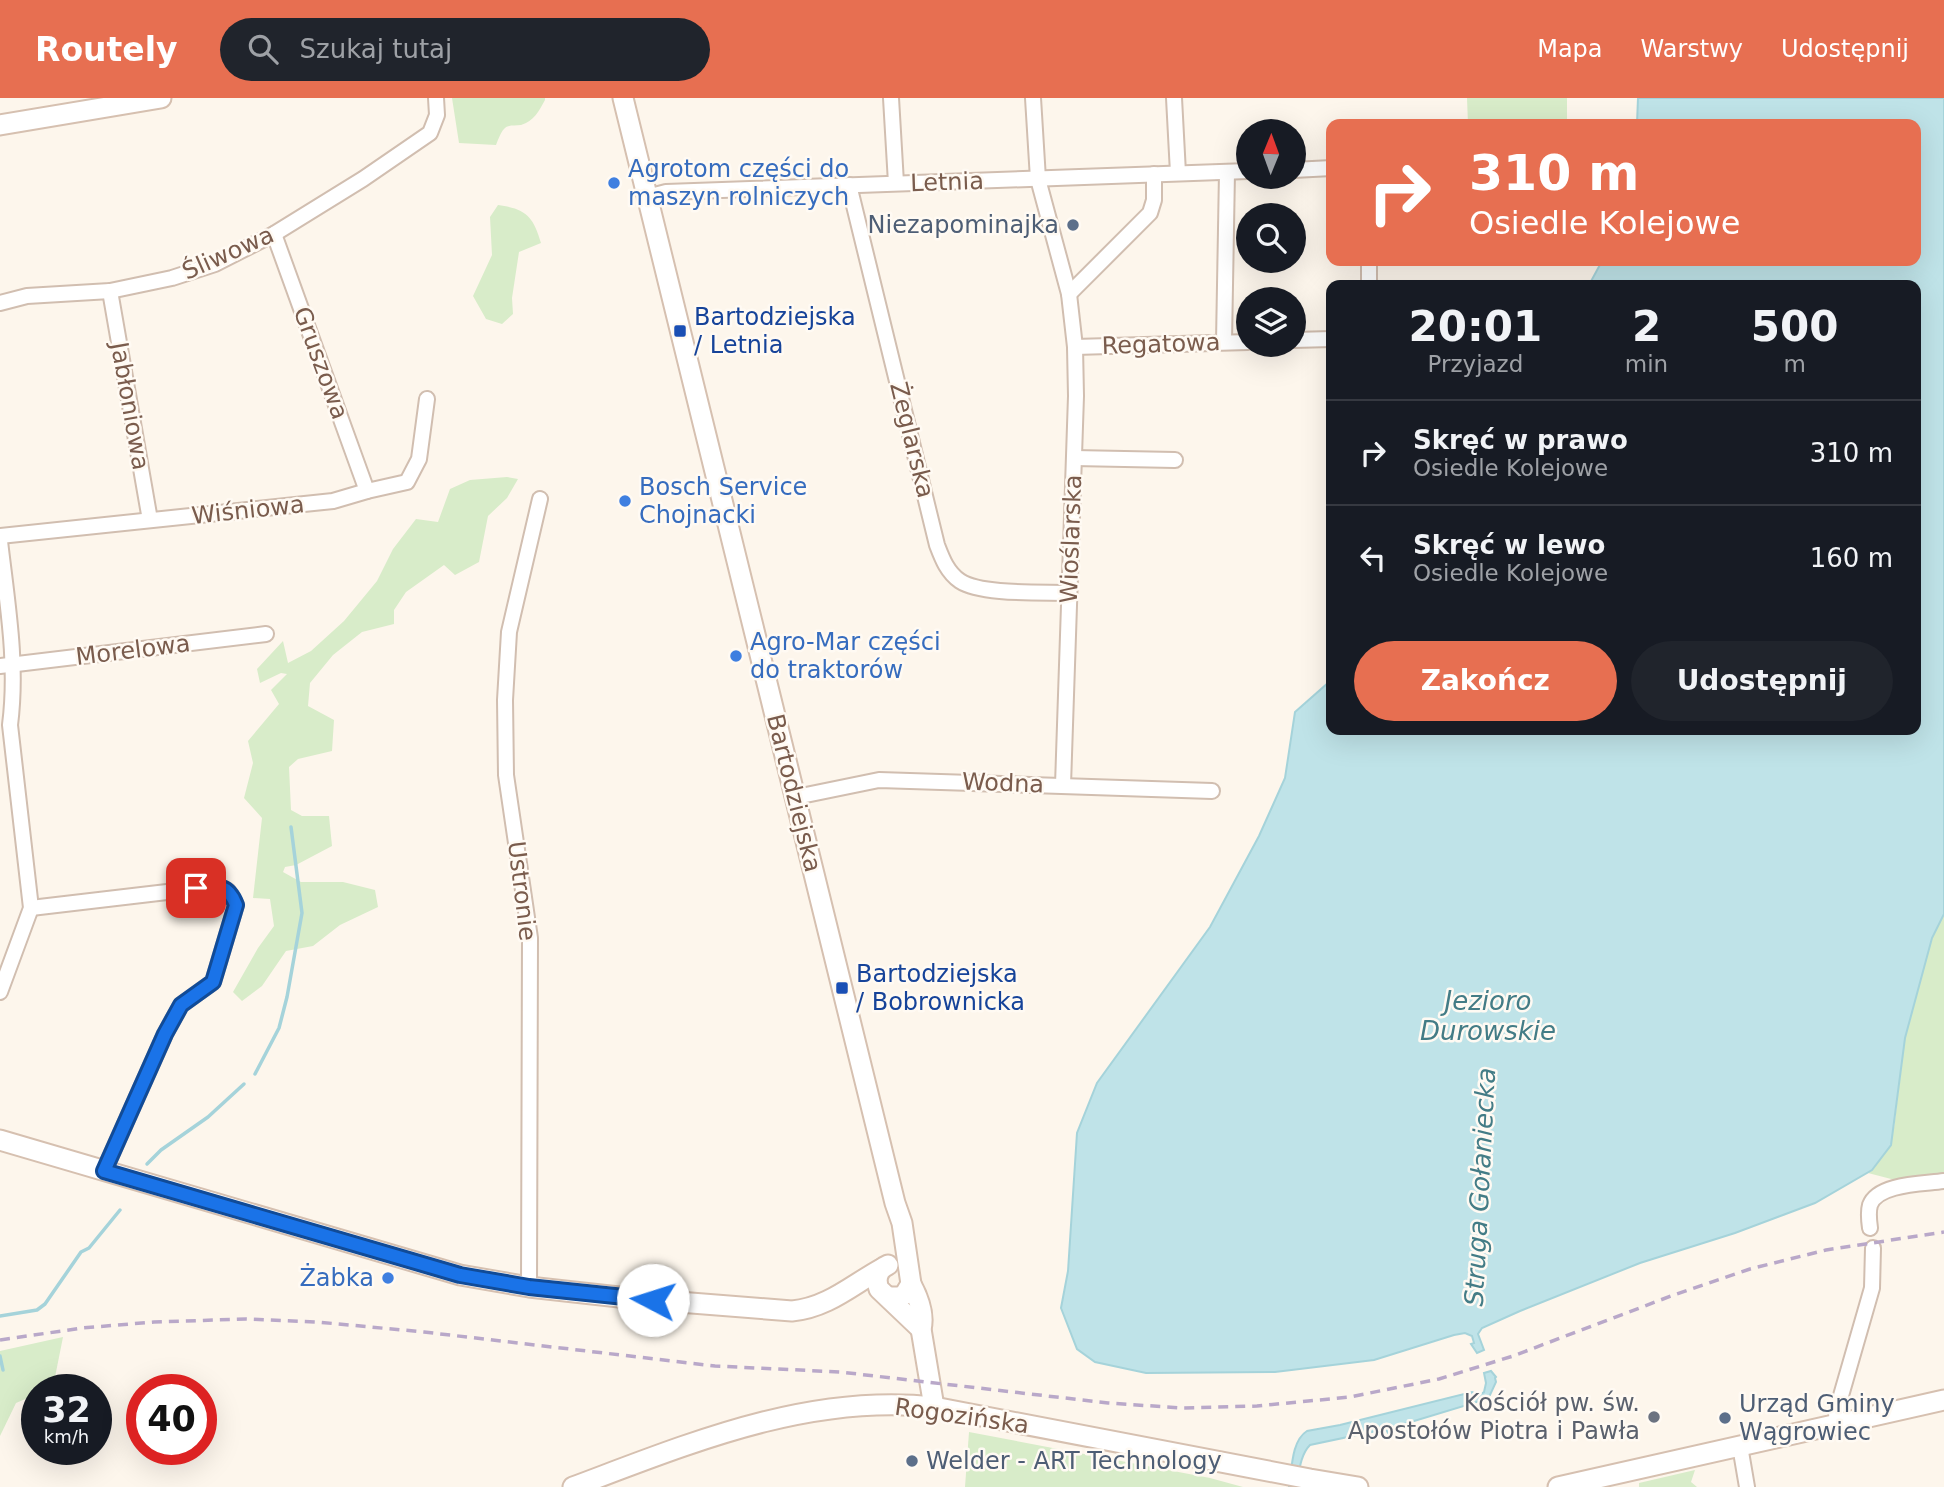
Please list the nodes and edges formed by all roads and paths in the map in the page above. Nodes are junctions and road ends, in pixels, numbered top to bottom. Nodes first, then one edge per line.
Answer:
1 (161, 98) edge
2 (436, 98) edge
3 (623, 98) edge
4 (891, 98) edge
5 (1033, 98) edge
6 (1174, 98) edge
7 (0, 125) edge
8 (1326, 168) edge
9 (1306, 169) edge
10 (1227, 172) junction
11 (1236, 172) edge
12 (1178, 173) junction
13 (1154, 174) junction
14 (1038, 179) junction
15 (896, 183) junction
16 (849, 185) junction
17 (647, 197) junction
18 (274, 234) junction
19 (110, 291) junction
20 (1069, 294) junction
21 (0, 303) edge
22 (1326, 339) edge
23 (1306, 340) edge
24 (1224, 342) junction
25 (1236, 342) edge
26 (1075, 346) junction
27 (426, 399) dead end
28 (1074, 458) junction
29 (1175, 460) dead end
30 (367, 491) junction
31 (540, 499) dead end
32 (150, 520) junction
33 (0, 538) edge
34 (1069, 593) junction
35 (266, 634) dead end
36 (7, 665) edge
37 (1063, 785) junction
38 (1212, 791) dead end
39 (796, 797) junction
40 (31, 908) junction
41 (0, 992) edge
42 (0, 1140) edge
43 (104, 1171) junction
44 (1944, 1181) edge
45 (895, 1203) junction
46 (1870, 1228) dead end
47 (1873, 1248) dead end
48 (909, 1277) junction
49 (883, 1280) junction
50 (529, 1287) junction
51 (921, 1329) junction
52 (1944, 1400) edge
53 (934, 1407) junction
54 (1837, 1424) junction
55 (1740, 1447) junction
56 (1617, 1480) edge
57 (573, 1487) edge
58 (1358, 1487) edge
59 (1558, 1487) edge
60 (1747, 1487) edge

1 - 7 street
2 - 18 street, Śliwowa
3 - 17 street, Bartodziejska
4 - 15 street
5 - 14 street, Wioślarska
6 - 12 street
8 - 9 street
10 - 11 street, Letnia
10 - 12 street, Letnia
10 - 24 street
12 - 13 street, Letnia
13 - 14 street, Letnia
13 - 20 street
14 - 15 street, Letnia
14 - 20 street, Wioślarska
15 - 16 street, Letnia
16 - 17 street, Letnia
16 - 34 street, Żeglarska
17 - 39 street, Bartodziejska
18 - 19 street, Śliwowa
18 - 30 street, Gruszowa
19 - 21 street, Śliwowa
19 - 32 street, Jabłoniowa
20 - 26 street, Wioślarska
22 - 23 street
24 - 25 street, Regatowa
24 - 26 street, Regatowa
26 - 28 street, Wioślarska
27 - 30 street, Wiśniowa
28 - 29 street
28 - 34 street, Wioślarska
30 - 32 street, Wiśniowa
31 - 50 street, Ustronie
32 - 33 street, Wiśniowa
33 - 36 street
34 - 37 street, Wioślarska
35 - 36 street, Morelowa
36 - 40 street
37 - 38 street, Wodna
37 - 39 street, Wodna
39 - 45 street, Bartodziejska
40 - 41 street
40 - 43 street
42 - 43 street
43 - 50 street
44 - 46 street
45 - 48 street, Bartodziejska
45 - 49 street, Bartodziejska
47 - 54 street
48 - 49 street
48 - 49 street
48 - 51 street, Bartodziejska
49 - 50 street
49 - 51 street
51 - 53 street, Bartodziejska
52 - 54 street
53 - 57 street, Rogozińska
53 - 58 street, Rogozińska
54 - 55 street
55 - 56 street
55 - 60 street
56 - 59 street

